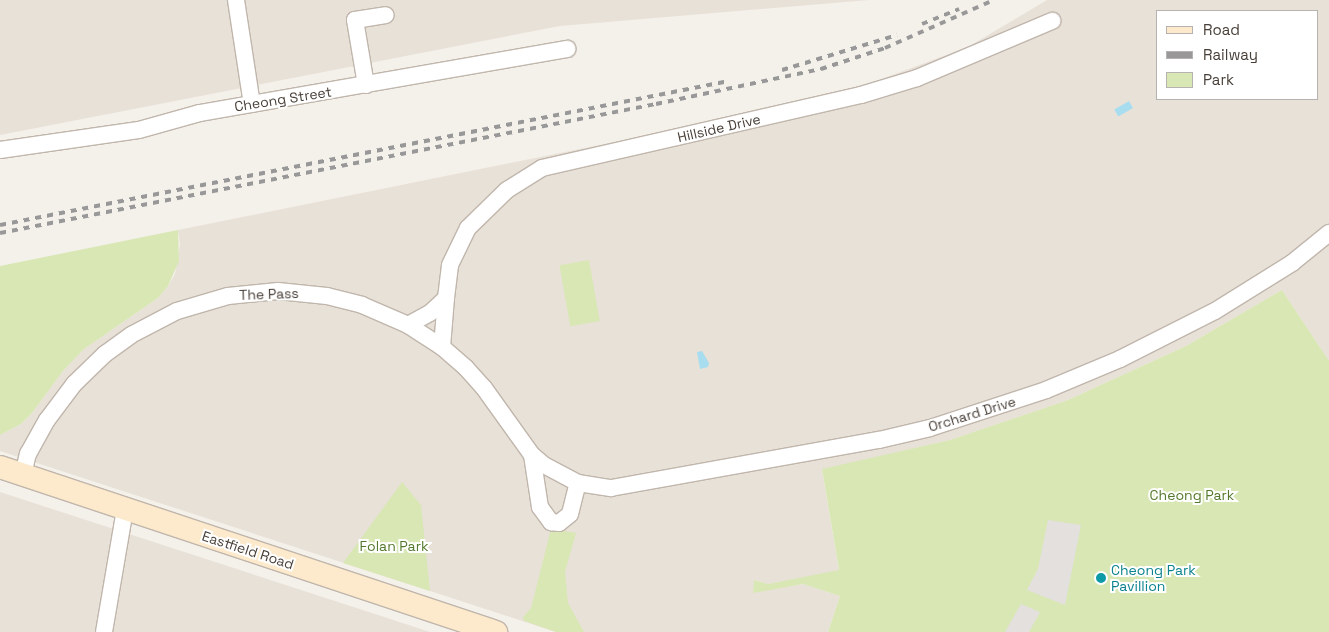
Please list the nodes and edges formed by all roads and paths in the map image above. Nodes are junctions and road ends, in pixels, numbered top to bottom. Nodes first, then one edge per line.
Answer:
1 (236, 0) edge
2 (386, 15) dead end
3 (1052, 21) dead end
4 (568, 49) dead end
5 (366, 85) junction
6 (252, 104) junction
7 (0, 150) edge
8 (1329, 233) edge
9 (446, 298) junction
10 (408, 325) junction
11 (442, 347) junction
12 (532, 455) junction
13 (0, 467) edge
14 (23, 475) junction
15 (578, 483) junction
16 (125, 509) junction
17 (104, 632) edge
18 (496, 632) edge

1 - 6 street
2 - 5 street
3 - 9 street, Hillside Drive
4 - 5 street, Cheong Street
5 - 6 street, Cheong Street
6 - 7 street, Cheong Street
8 - 15 street, Orchard Drive
9 - 10 street
9 - 11 street, Hillside Drive
10 - 11 street, The Pass
10 - 14 street, The Pass
11 - 12 street, The Pass
12 - 15 street, The Pass
12 - 15 street, The Pass
13 - 14 main road, Eastfield Road
14 - 16 main road, Eastfield Road
16 - 17 street
16 - 18 main road, Eastfield Road

